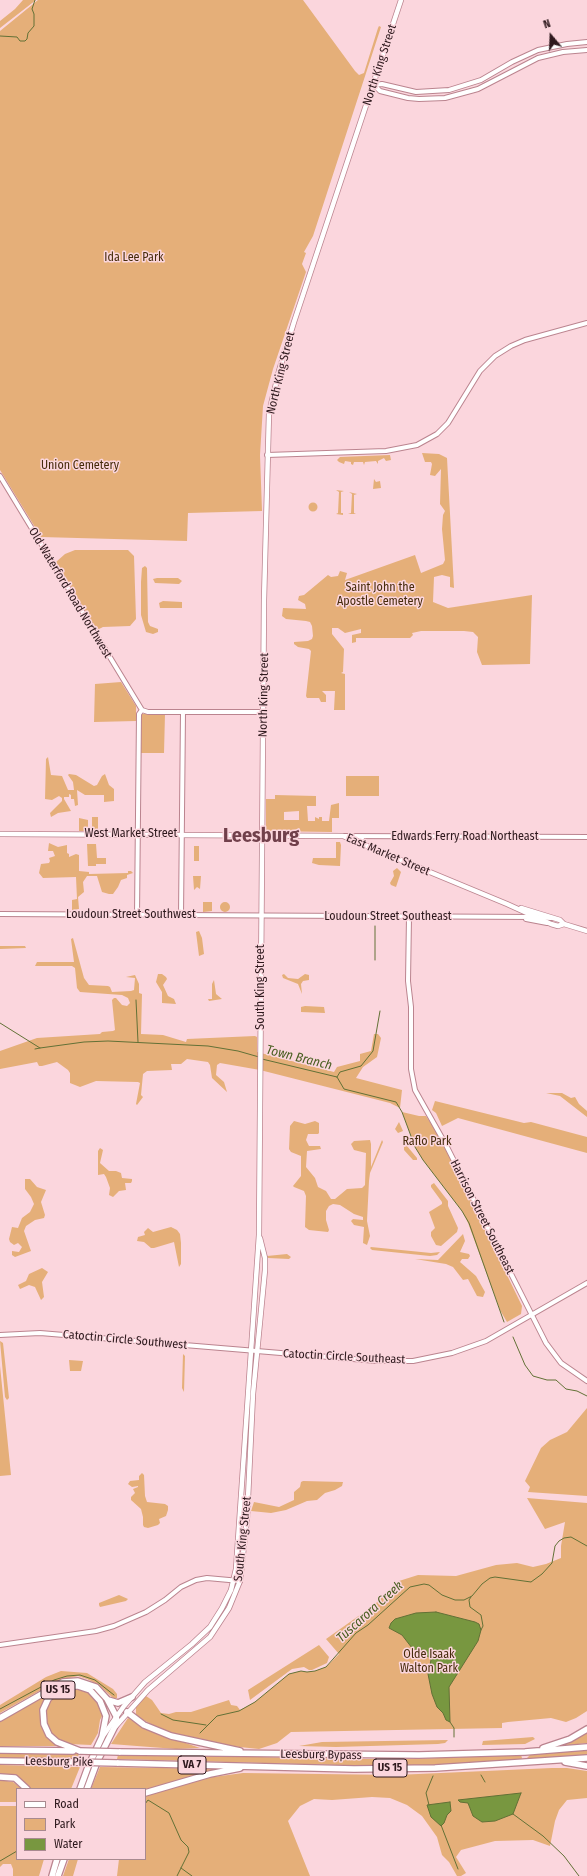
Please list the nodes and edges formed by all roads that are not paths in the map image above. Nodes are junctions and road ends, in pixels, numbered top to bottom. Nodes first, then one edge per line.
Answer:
1 (401, 0) edge
2 (587, 42) edge
3 (587, 50) edge
4 (374, 85) junction
5 (587, 322) edge
6 (267, 455) junction
7 (0, 476) edge
8 (142, 710) junction
9 (183, 712) junction
10 (263, 712) junction
11 (0, 834) edge
12 (138, 834) junction
13 (182, 834) junction
14 (262, 835) junction
15 (343, 836) junction
16 (362, 837) junction
17 (587, 837) edge
18 (360, 843) junction
19 (507, 904) junction
20 (0, 914) edge
21 (137, 915) junction
22 (181, 915) junction
23 (261, 916) junction
24 (409, 917) junction
25 (533, 917) junction
26 (516, 918) junction
27 (553, 919) junction
28 (551, 924) junction
29 (564, 924) junction
30 (587, 930) edge
31 (259, 1235) junction
32 (587, 1283) edge
33 (531, 1316) junction
34 (0, 1335) edge
35 (251, 1351) junction
36 (257, 1351) junction
37 (587, 1381) edge
38 (234, 1581) junction
39 (240, 1581) junction
40 (0, 1645) edge
41 (132, 1696) junction
42 (107, 1700) junction
43 (127, 1712) junction
44 (116, 1716) junction
45 (0, 1718) edge
46 (116, 1726) junction
47 (587, 1729) edge
48 (102, 1738) junction
49 (587, 1747) edge
50 (0, 1750) edge
51 (80, 1751) junction
52 (524, 1752) junction
53 (266, 1754) junction
54 (587, 1758) edge
55 (0, 1761) edge
56 (551, 1761) junction
57 (117, 1763) joint
58 (267, 1766) junction
59 (587, 1766) edge
60 (0, 1777) edge
61 (26, 1788) edge
62 (81, 1788) edge
63 (87, 1788) edge
64 (146, 1793) edge
65 (57, 1860) edge
66 (64, 1860) edge
67 (52, 1876) edge
68 (58, 1876) edge

1 - 4 main road, North King Street
2 - 4 street
3 - 4 street
4 - 6 main road, North King Street
5 - 6 street
6 - 10 main road, North King Street
7 - 8 street, Old Waterford Road Northwest
8 - 9 street
8 - 12 street
9 - 10 street
9 - 13 street
10 - 14 main road, North King Street
11 - 12 main road, West Market Street
12 - 13 main road, West Market Street
12 - 21 street
13 - 14 main road, West Market Street
13 - 22 street
14 - 15 main road, East Market Street
14 - 23 main road, South King Street
15 - 16 street, Edwards Ferry Road Northeast
15 - 18 main road, East Market Street
16 - 17 street, Edwards Ferry Road Northeast
16 - 18 main road
18 - 19 main road, East Market Street
19 - 25 main road, East Market Street
19 - 27 main road, East Market Street
20 - 21 street, Loudoun Street Southwest
21 - 22 street, Loudoun Street Southwest
22 - 23 street, Loudoun Street Southwest
23 - 24 street, Loudoun Street Southeast
23 - 31 main road, South King Street
24 - 26 street, Loudoun Street Southeast
24 - 33 street, Harrison Street Southeast
25 - 26 street, Loudoun Street Southeast
25 - 27 street, Loudoun Street Southeast
25 - 28 main road, East Market Street
26 - 28 street, Loudoun Street Southeast
27 - 29 main road, East Market Street
28 - 29 main road, East Market Street
29 - 30 main road, East Market Street
31 - 35 main road, South King Street
31 - 36 main road, South King Street
32 - 33 street, Catoctin Circle Southeast
33 - 36 street, Catoctin Circle Southeast
33 - 37 street, Harrison Street Southeast
34 - 35 street, Catoctin Circle Southwest
35 - 36 street, Catoctin Circle Southeast
35 - 38 main road, South King Street
36 - 39 main road, South King Street
38 - 39 street
38 - 40 street
38 - 41 main road, South King Street
39 - 43 main road, South King Street
41 - 42 highway
41 - 44 main road, South King Street
42 - 44 highway
42 - 45 highway
43 - 46 main road, South King Street
43 - 53 highway
44 - 46 highway
44 - 48 main road, South King Street
46 - 63 highway, South King Street
47 - 52 highway
48 - 51 highway, US 15
48 - 62 highway, South King Street / US 15
49 - 52 highway, Leesburg Bypass / US 15
50 - 51 highway, Leesburg Pike
51 - 53 highway, Leesburg Bypass / US 15, bridge
52 - 53 highway, Leesburg Bypass / US 15
54 - 56 highway, Leesburg Bypass / US 15
55 - 57 highway, Leesburg Pike / VA 7, bridge
56 - 58 highway, Leesburg Bypass / US 15
56 - 59 highway
57 - 58 highway, Leesburg Bypass / VA 7
58 - 64 highway
60 - 61 highway
65 - 67 highway
66 - 68 highway

